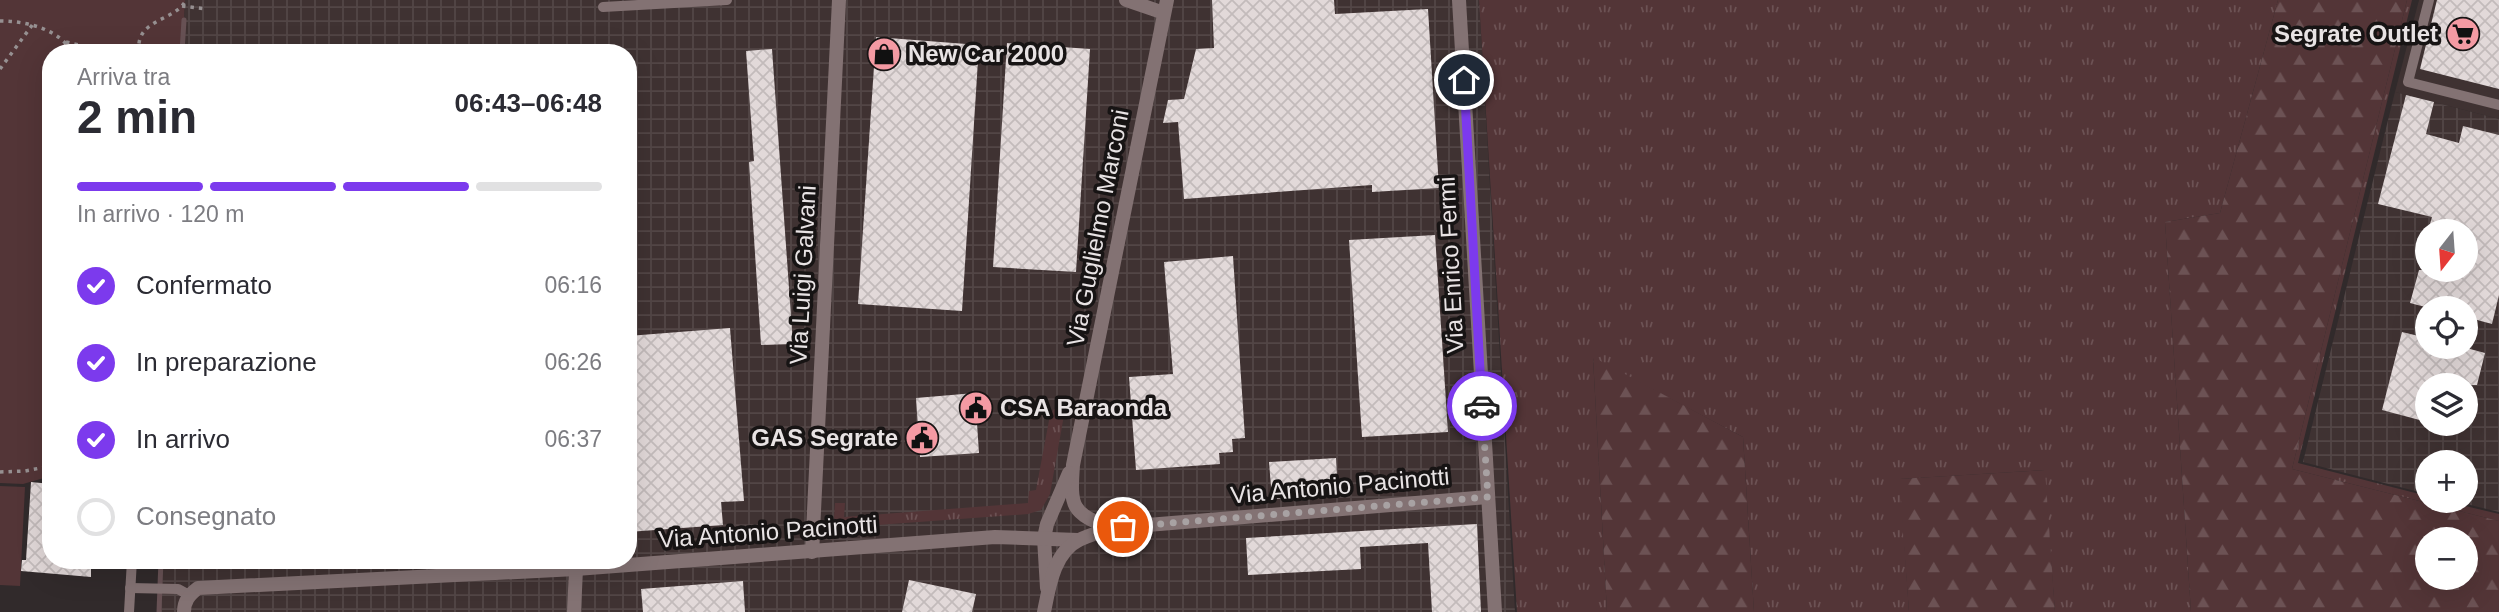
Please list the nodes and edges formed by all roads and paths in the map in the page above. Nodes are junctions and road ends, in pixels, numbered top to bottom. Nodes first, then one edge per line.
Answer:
1 (186, 0) edge
2 (727, 0) edge
3 (839, 0) edge
4 (1126, 0) edge
5 (1459, 0) edge
6 (2429, 0) edge
7 (182, 6) junction
8 (1165, 6) edge
9 (603, 7) dead end
10 (206, 9) dead end
11 (0, 22) edge
12 (33, 24) junction
13 (66, 42) joint
14 (75, 44) edge
15 (140, 44) edge
16 (0, 69) edge
17 (2499, 105) edge
18 (1073, 465) junction
19 (42, 468) edge
20 (0, 472) edge
21 (1488, 497) junction
22 (1111, 528) junction
23 (1044, 538) junction
24 (1078, 540) junction
25 (812, 552) junction
26 (637, 565) edge
27 (131, 569) edge
28 (576, 569) joint
29 (130, 588) junction
30 (183, 592) junction
31 (1047, 593) junction
32 (129, 612) edge
33 (184, 612) edge
34 (574, 612) edge
35 (1044, 612) edge
36 (1495, 612) edge

1 - 7 path
2 - 9 lane
3 - 25 street, Via Luigi Galvani
4 - 8 street
5 - 21 street, Via Enrico Fermi
6 - 17 lane
7 - 10 path
7 - 15 path
8 - 18 street, Via Guglielmo Marconi
11 - 12 path
12 - 13 path
12 - 16 path
13 - 14 path
18 - 22 street, Via Guglielmo Marconi
18 - 23 street, Via Guglielmo Marconi
19 - 20 path
21 - 22 street, Via Antonio Pacinotti
21 - 36 street, Via Enrico Fermi
22 - 24 street
23 - 24 street, Via Antonio Pacinotti
23 - 25 street, Via Antonio Pacinotti
23 - 31 street, Via Guglielmo Marconi
24 - 31 street, Via Guglielmo Marconi
25 - 26 street, Via Antonio Pacinotti
27 - 29 lane
28 - 30 street, Via Antonio Pacinotti
28 - 34 street
29 - 30 lane
29 - 32 lane
30 - 33 street
31 - 35 street, Via Guglielmo Marconi

